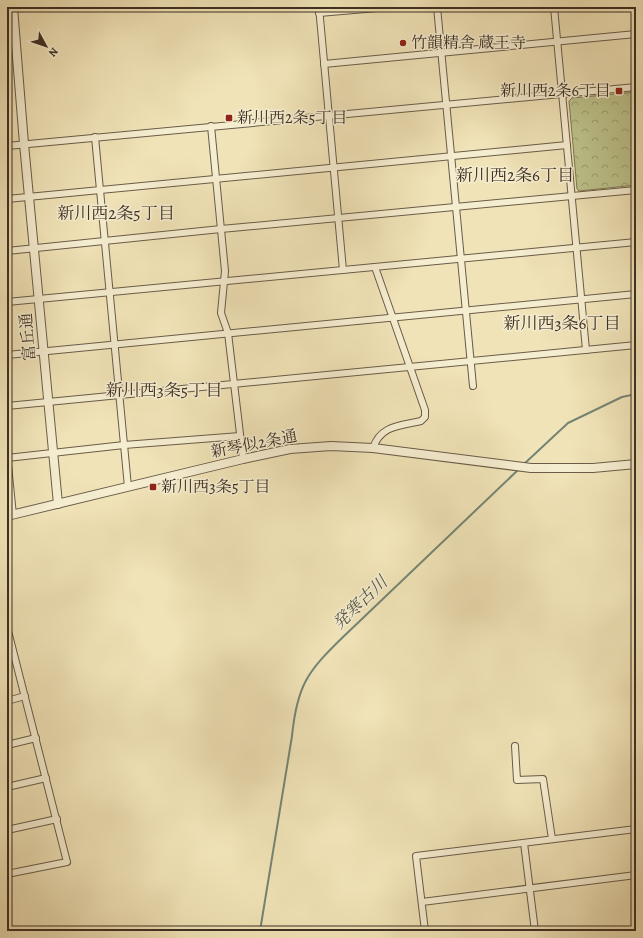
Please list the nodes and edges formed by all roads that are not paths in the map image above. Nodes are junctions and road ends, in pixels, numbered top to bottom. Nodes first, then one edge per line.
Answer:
1 (389, 7) edge
2 (437, 7) edge
3 (554, 7) edge
4 (13, 8) edge
5 (319, 10) edge
6 (636, 34) edge
7 (557, 42) junction
8 (441, 53) junction
9 (324, 64) junction
10 (636, 87) edge
11 (563, 93) junction
12 (446, 104) junction
13 (328, 115) junction
14 (211, 126) junction
15 (95, 137) junction
16 (24, 144) junction
17 (567, 145) junction
18 (7, 146) edge
19 (451, 156) junction
20 (333, 167) junction
21 (216, 178) junction
22 (636, 190) edge
23 (100, 191) junction
24 (572, 196) junction
25 (29, 197) junction
26 (7, 199) edge
27 (455, 207) junction
28 (338, 218) junction
29 (221, 229) junction
30 (104, 242) junction
31 (636, 242) edge
32 (577, 248) junction
33 (34, 249) junction
34 (7, 251) edge
35 (461, 259) junction
36 (375, 267) junction
37 (343, 270) junction
38 (224, 281) junction
39 (109, 292) junction
40 (636, 294) edge
41 (39, 299) junction
42 (582, 299) junction
43 (7, 302) edge
44 (466, 311) junction
45 (393, 318) junction
46 (228, 333) junction
47 (114, 345) junction
48 (636, 346) edge
49 (586, 350) junction
50 (44, 352) junction
51 (7, 355) edge
52 (471, 362) junction
53 (410, 368) junction
54 (234, 385) junction
55 (473, 386) dead end
56 (119, 396) junction
57 (49, 402) junction
58 (7, 406) edge
59 (240, 436) junction
60 (124, 446) junction
61 (373, 448) junction
62 (53, 453) junction
63 (7, 457) edge
64 (242, 459) junction
65 (636, 464) edge
66 (128, 487) junction
67 (58, 504) junction
68 (10, 515) edge
69 (7, 627) edge
70 (10, 653) edge
71 (25, 696) junction
72 (7, 701) edge
73 (36, 738) junction
74 (7, 745) edge
75 (515, 746) dead end
76 (46, 778) junction
77 (7, 788) edge
78 (57, 819) junction
79 (636, 828) edge
80 (7, 830) edge
81 (552, 839) junction
82 (524, 843) junction
83 (7, 874) edge
84 (636, 875) edge
85 (530, 889) junction
86 (422, 902) junction
87 (426, 931) edge
88 (535, 931) edge

1 - 5 street
2 - 8 street
3 - 7 street
4 - 16 street, 富丘通
5 - 9 street
6 - 7 street
7 - 8 street
7 - 11 street
8 - 9 street
8 - 12 street
9 - 13 street
10 - 11 street
11 - 12 street
11 - 17 street
12 - 13 street
12 - 19 street
13 - 14 street
13 - 20 street
14 - 15 street
14 - 21 street
15 - 16 street
15 - 23 street
16 - 18 street
16 - 25 street, 富丘通
17 - 19 street
17 - 24 street
19 - 20 street
19 - 27 street
20 - 21 street
20 - 28 street
21 - 23 street
21 - 29 street
22 - 24 street
23 - 25 street
23 - 30 street
24 - 27 street
24 - 32 street
25 - 26 street
25 - 33 street, 富丘通
27 - 28 street
27 - 35 street
28 - 29 street
28 - 37 street
29 - 30 street
29 - 38 street
30 - 33 street
30 - 39 street
31 - 32 street
32 - 35 street
32 - 42 street
33 - 34 street
33 - 41 street, 富丘通
35 - 36 street
35 - 44 street
36 - 37 street
36 - 45 street
37 - 38 street
38 - 39 street
38 - 46 street
39 - 41 street
39 - 47 street
40 - 42 street
41 - 43 street
41 - 50 street, 富丘通
42 - 44 street
42 - 49 street
44 - 45 street
44 - 52 street
45 - 46 street
45 - 53 street
46 - 47 street
46 - 54 street
47 - 50 street
47 - 56 street
48 - 49 street
49 - 52 street
50 - 51 street
50 - 57 street, 富丘通
52 - 53 street
52 - 55 street
53 - 54 street
53 - 61 street
54 - 56 street
54 - 59 street
56 - 57 street
56 - 60 street
57 - 58 street
57 - 62 street, 富丘通
59 - 60 street
59 - 64 street
60 - 62 street
60 - 66 street
61 - 64 street, 新琴似2条通
61 - 65 street, 新琴似2条通
62 - 63 street
62 - 67 street, 富丘通
63 - 68 street
64 - 66 street, 新琴似2条通
66 - 67 street, 新琴似2条通
67 - 68 street, 新琴似2条通
69 - 70 street
70 - 71 street
71 - 72 street
71 - 73 street
73 - 74 street
73 - 76 street
75 - 81 street
76 - 77 street
76 - 78 street
78 - 80 street
78 - 83 street
79 - 81 street
81 - 82 street
82 - 85 street
82 - 86 street
84 - 85 street
85 - 86 street
85 - 88 street
86 - 87 street

